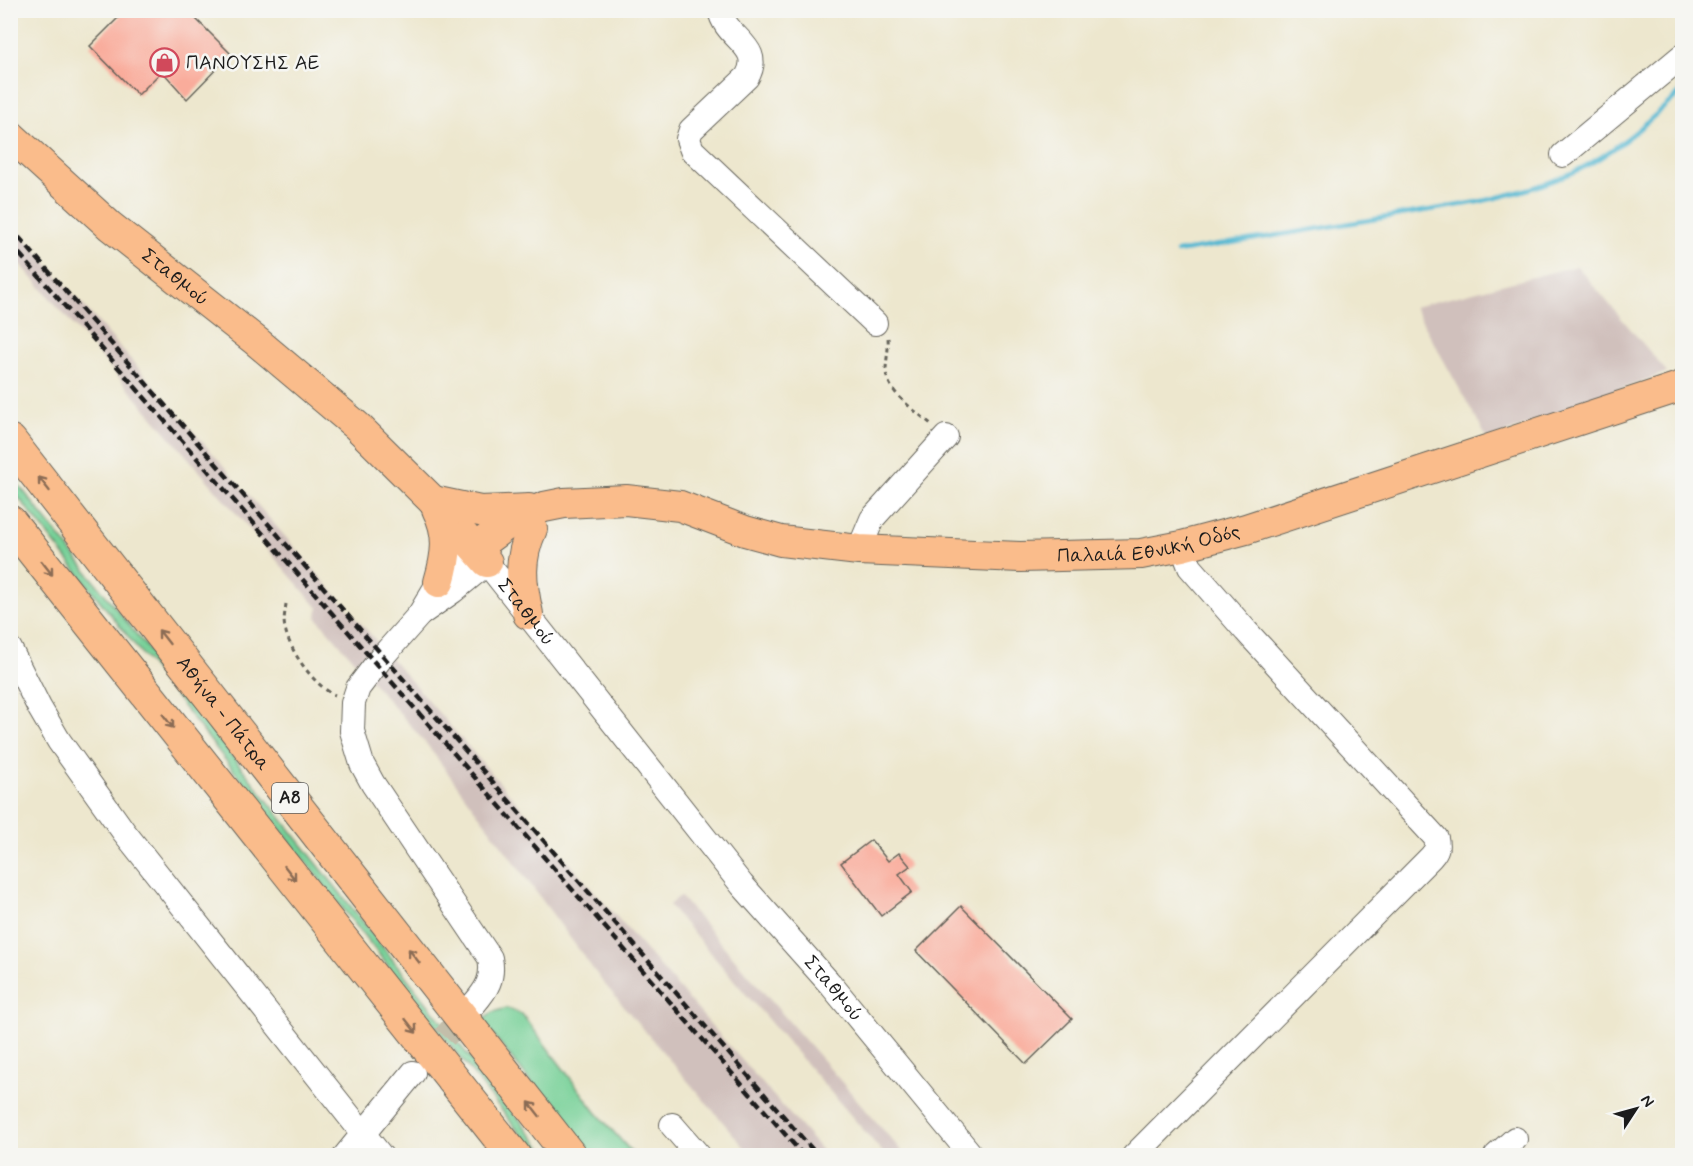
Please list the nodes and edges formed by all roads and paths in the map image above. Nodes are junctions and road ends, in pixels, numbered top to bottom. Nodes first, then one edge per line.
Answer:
1 (720, 10) edge
2 (1683, 56) edge
3 (10, 135) edge
4 (1563, 155) dead end
5 (875, 323) joint
6 (1683, 386) edge
7 (946, 437) joint
8 (10, 441) edge
9 (433, 501) junction
10 (538, 518) junction
11 (10, 522) edge
12 (1182, 546) junction
13 (859, 550) junction
14 (481, 555) junction
15 (439, 582) junction
16 (286, 604) dead end
17 (420, 614) junction
18 (528, 614) junction
19 (10, 649) edge
20 (353, 703) junction
21 (474, 1004) tunnel mouth
22 (413, 1073) tunnel mouth
23 (672, 1125) dead end
24 (363, 1133) junction
25 (1515, 1138) dead end
26 (345, 1155) edge
27 (381, 1155) edge
28 (514, 1155) edge
29 (570, 1155) edge
30 (699, 1155) edge
31 (972, 1155) edge
32 (1134, 1155) edge
33 (1496, 1155) edge

1 - 5 street
2 - 4 street
3 - 9 main road, Σταθμού
5 - 7 path
6 - 12 main road, Παλαιά Εθνική Οδός
7 - 13 street
29 -> 8 highway, Αθήνα - Πάτρα / Α8
9 - 10 main road
9 - 14 main road, Σταθμού
9 - 15 main road
10 - 13 main road, Παλαιά Εθνική Οδός
10 - 14 main road, Παλαιά Εθνική Οδός
10 - 18 main road
11 -> 28 highway, Α8
12 - 13 main road, Παλαιά Εθνική Οδός
12 - 32 street
14 - 15 street
14 - 17 street
14 - 18 street, Σταθμού
15 - 17 street
16 - 20 path
17 - 20 street
18 - 31 street, Σταθμού
19 - 24 street
20 - 21 street
22 - 24 street
23 - 30 street
24 - 26 street
24 - 27 street
25 - 33 street

